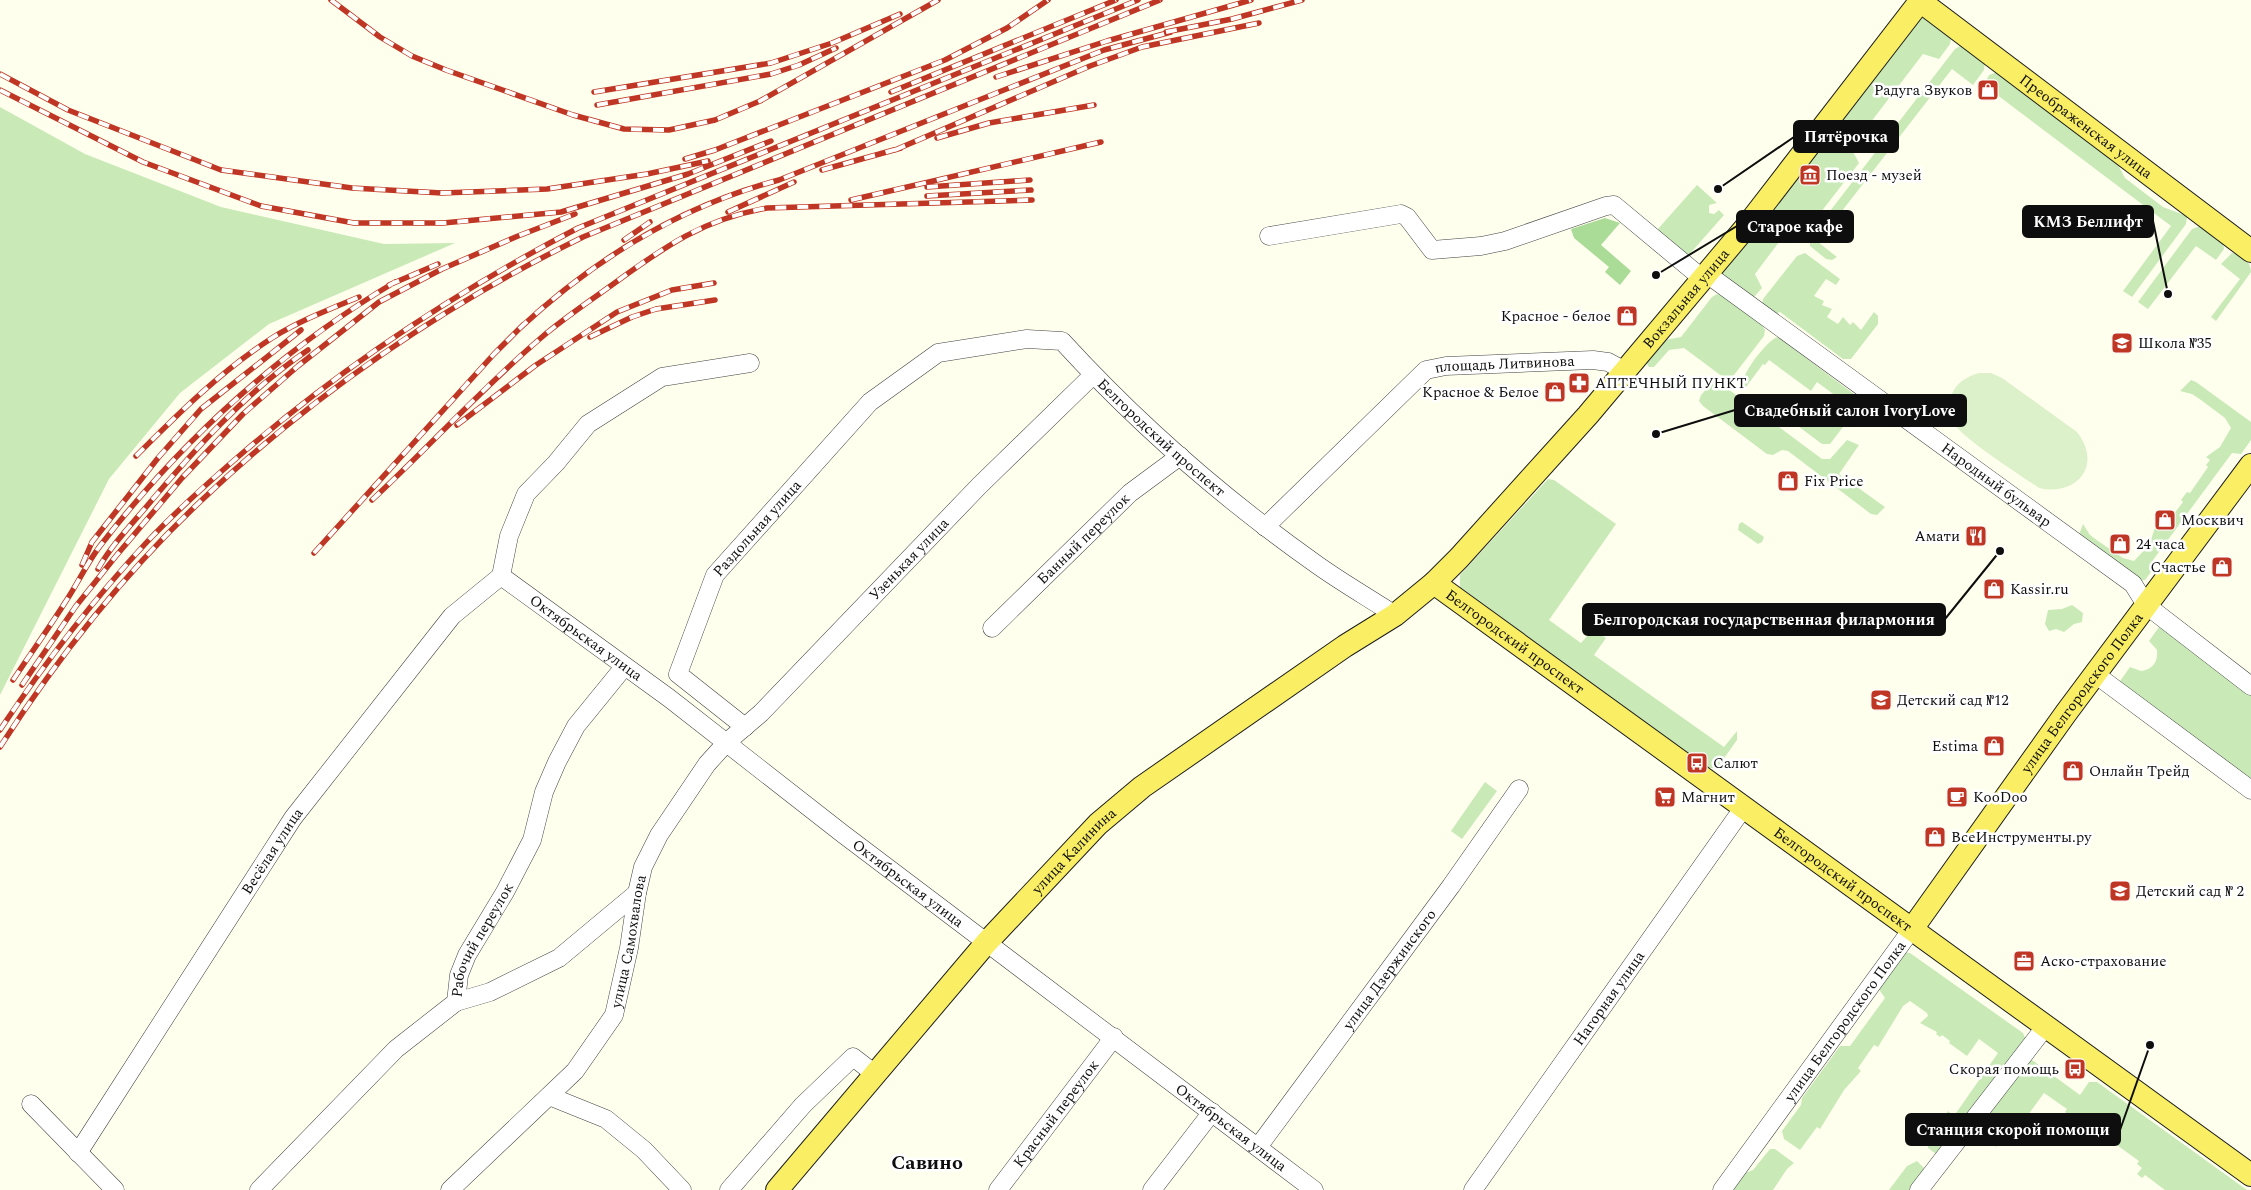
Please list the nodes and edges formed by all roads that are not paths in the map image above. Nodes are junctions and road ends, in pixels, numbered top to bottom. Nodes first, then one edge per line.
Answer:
1 (1920, 0) edge
2 (1269, 236) dead end
3 (2251, 251) edge
4 (1705, 276) junction
5 (938, 353) joint
6 (750, 363) dead end
7 (1625, 371) junction
8 (1093, 376) junction
9 (1180, 456) junction
10 (2251, 465) edge
11 (1265, 527) junction
12 (501, 576) junction
13 (1434, 582) junction
14 (2146, 605) junction
15 (1395, 615) junction
16 (992, 628) dead end
17 (624, 667) junction
18 (2095, 674) junction
19 (2251, 686) edge
20 (745, 727) junction
21 (726, 742) junction
22 (1519, 789) dead end
23 (2251, 790) edge
24 (1744, 807) junction
25 (637, 893) junction
26 (1912, 929) junction
27 (987, 942) junction
28 (456, 1002) junction
29 (2046, 1026) junction
30 (1114, 1037) junction
31 (875, 1074) junction
32 (549, 1096) junction
33 (31, 1104) dead end
34 (1212, 1112) junction
35 (1258, 1147) junction
36 (78, 1153) junction
37 (2251, 1175) edge
38 (115, 1190) edge
39 (258, 1190) edge
40 (450, 1190) edge
41 (682, 1190) edge
42 (729, 1190) edge
43 (777, 1190) edge
44 (998, 1190) edge
45 (1152, 1190) edge
46 (1314, 1190) edge
47 (1473, 1190) edge
48 (1722, 1190) edge
49 (1919, 1190) edge

1 - 3 main road, Преображенская улица
1 - 4 main road, Вокзальная улица
2 - 4 street, Народный бульвар
4 - 7 main road, Вокзальная улица
4 - 14 street, Народный бульвар
5 - 8 street, Белгородский проспект
5 - 20 street, Раздольная улица
6 - 12 street
7 - 11 street, площадь Литвинова
7 - 13 main road, Вокзальная улица
8 - 9 street, Белгородский проспект
8 - 20 street, Узенькая улица
9 - 11 street, Белгородский проспект
9 - 16 street, Банный переулок
10 - 14 main road, улица Белгородского Полка
11 - 15 street, Белгородский проспект
12 - 17 street, Октябрьская улица
12 - 36 street, Весёлая улица
13 - 15 main road, улица Калинина
13 - 24 main road, Белгородский проспект
14 - 18 main road, улица Белгородского Полка
14 - 19 street, Народный бульвар
15 - 27 main road, улица Калинина
17 - 21 street, Октябрьская улица
17 - 28 street, Рабочий переулок
18 - 23 street
18 - 26 main road, улица Белгородского Полка
20 - 21 street, Узенькая улица
21 - 25 street, улица Самохвалова
21 - 27 street, Октябрьская улица
22 - 35 street, улица Дзержинского
24 - 26 main road, Белгородский проспект
24 - 47 street, Нагорная улица
25 - 28 street
25 - 32 street, улица Самохвалова
26 - 29 main road, Белгородский проспект
26 - 48 street, улица Белгородского Полка
27 - 30 street, Октябрьская улица
27 - 31 main road, улица Калинина
28 - 39 street, Рабочий переулок
29 - 37 main road, Белгородский проспект
29 - 49 street
30 - 34 street, Октябрьская улица
30 - 44 street, Красный переулок
31 - 42 street
31 - 43 main road, улица Калинина
32 - 40 street, улица Самохвалова
32 - 41 street
33 - 36 street
34 - 35 street, Октябрьская улица
34 - 45 street
35 - 46 street, Октябрьская улица
36 - 38 street

